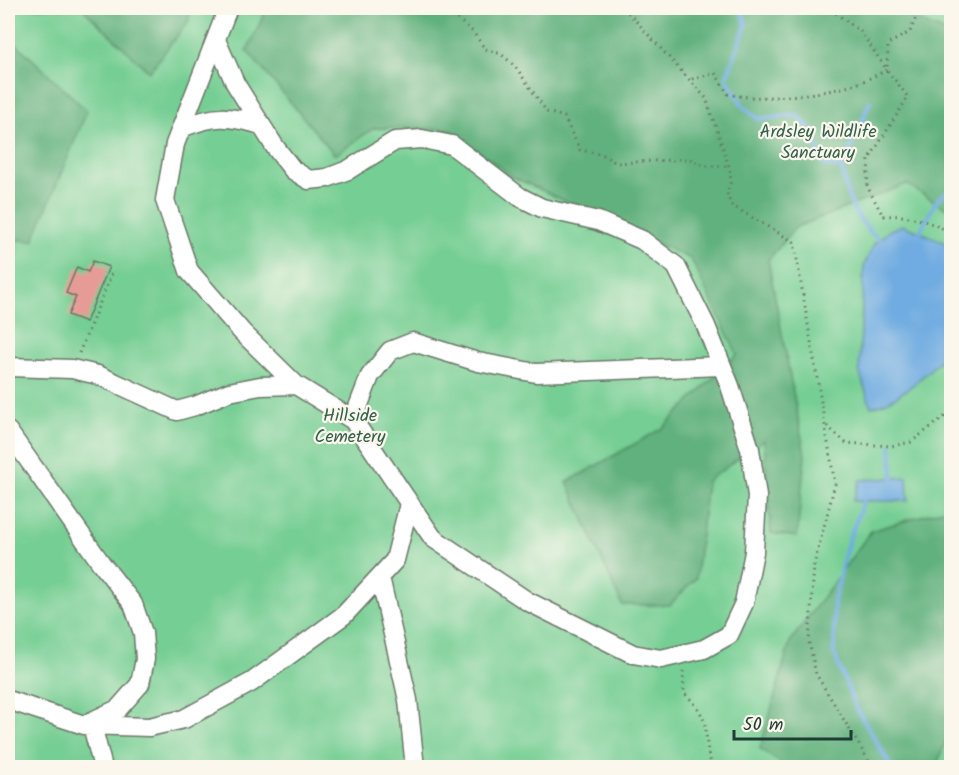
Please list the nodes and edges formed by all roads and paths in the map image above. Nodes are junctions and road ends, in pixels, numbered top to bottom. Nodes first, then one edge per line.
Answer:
1 (228, 8) edge
2 (454, 8) edge
3 (624, 8) edge
4 (829, 8) edge
5 (920, 8) edge
6 (216, 40) junction
7 (888, 70) junction
8 (692, 79) junction
9 (261, 125) junction
10 (181, 128) junction
11 (729, 166) junction
12 (951, 233) edge
13 (113, 271) dead end
14 (722, 366) junction
15 (8, 367) edge
16 (72, 369) junction
17 (296, 386) junction
18 (951, 411) edge
19 (353, 420) junction
20 (825, 425) junction
21 (8, 431) edge
22 (409, 504) junction
23 (380, 577) junction
24 (683, 654) junction
25 (8, 700) edge
26 (88, 725) junction
27 (103, 768) edge
28 (415, 768) edge
29 (713, 768) edge
30 (873, 768) edge

1 - 6 lane
2 - 11 path
3 - 8 path
4 - 7 path
5 - 7 path
6 - 9 lane
6 - 10 lane
7 - 8 path
7 - 12 path
8 - 11 path
9 - 10 lane
9 - 14 lane
10 - 17 lane
11 - 20 path
13 - 16 path
14 - 19 lane
14 - 24 lane
15 - 16 lane
16 - 17 lane
17 - 19 lane
18 - 20 path
19 - 22 lane
20 - 30 path
21 - 26 lane
22 - 23 lane
22 - 24 lane
23 - 26 lane
23 - 28 lane
24 - 29 path
25 - 26 lane
26 - 27 lane

